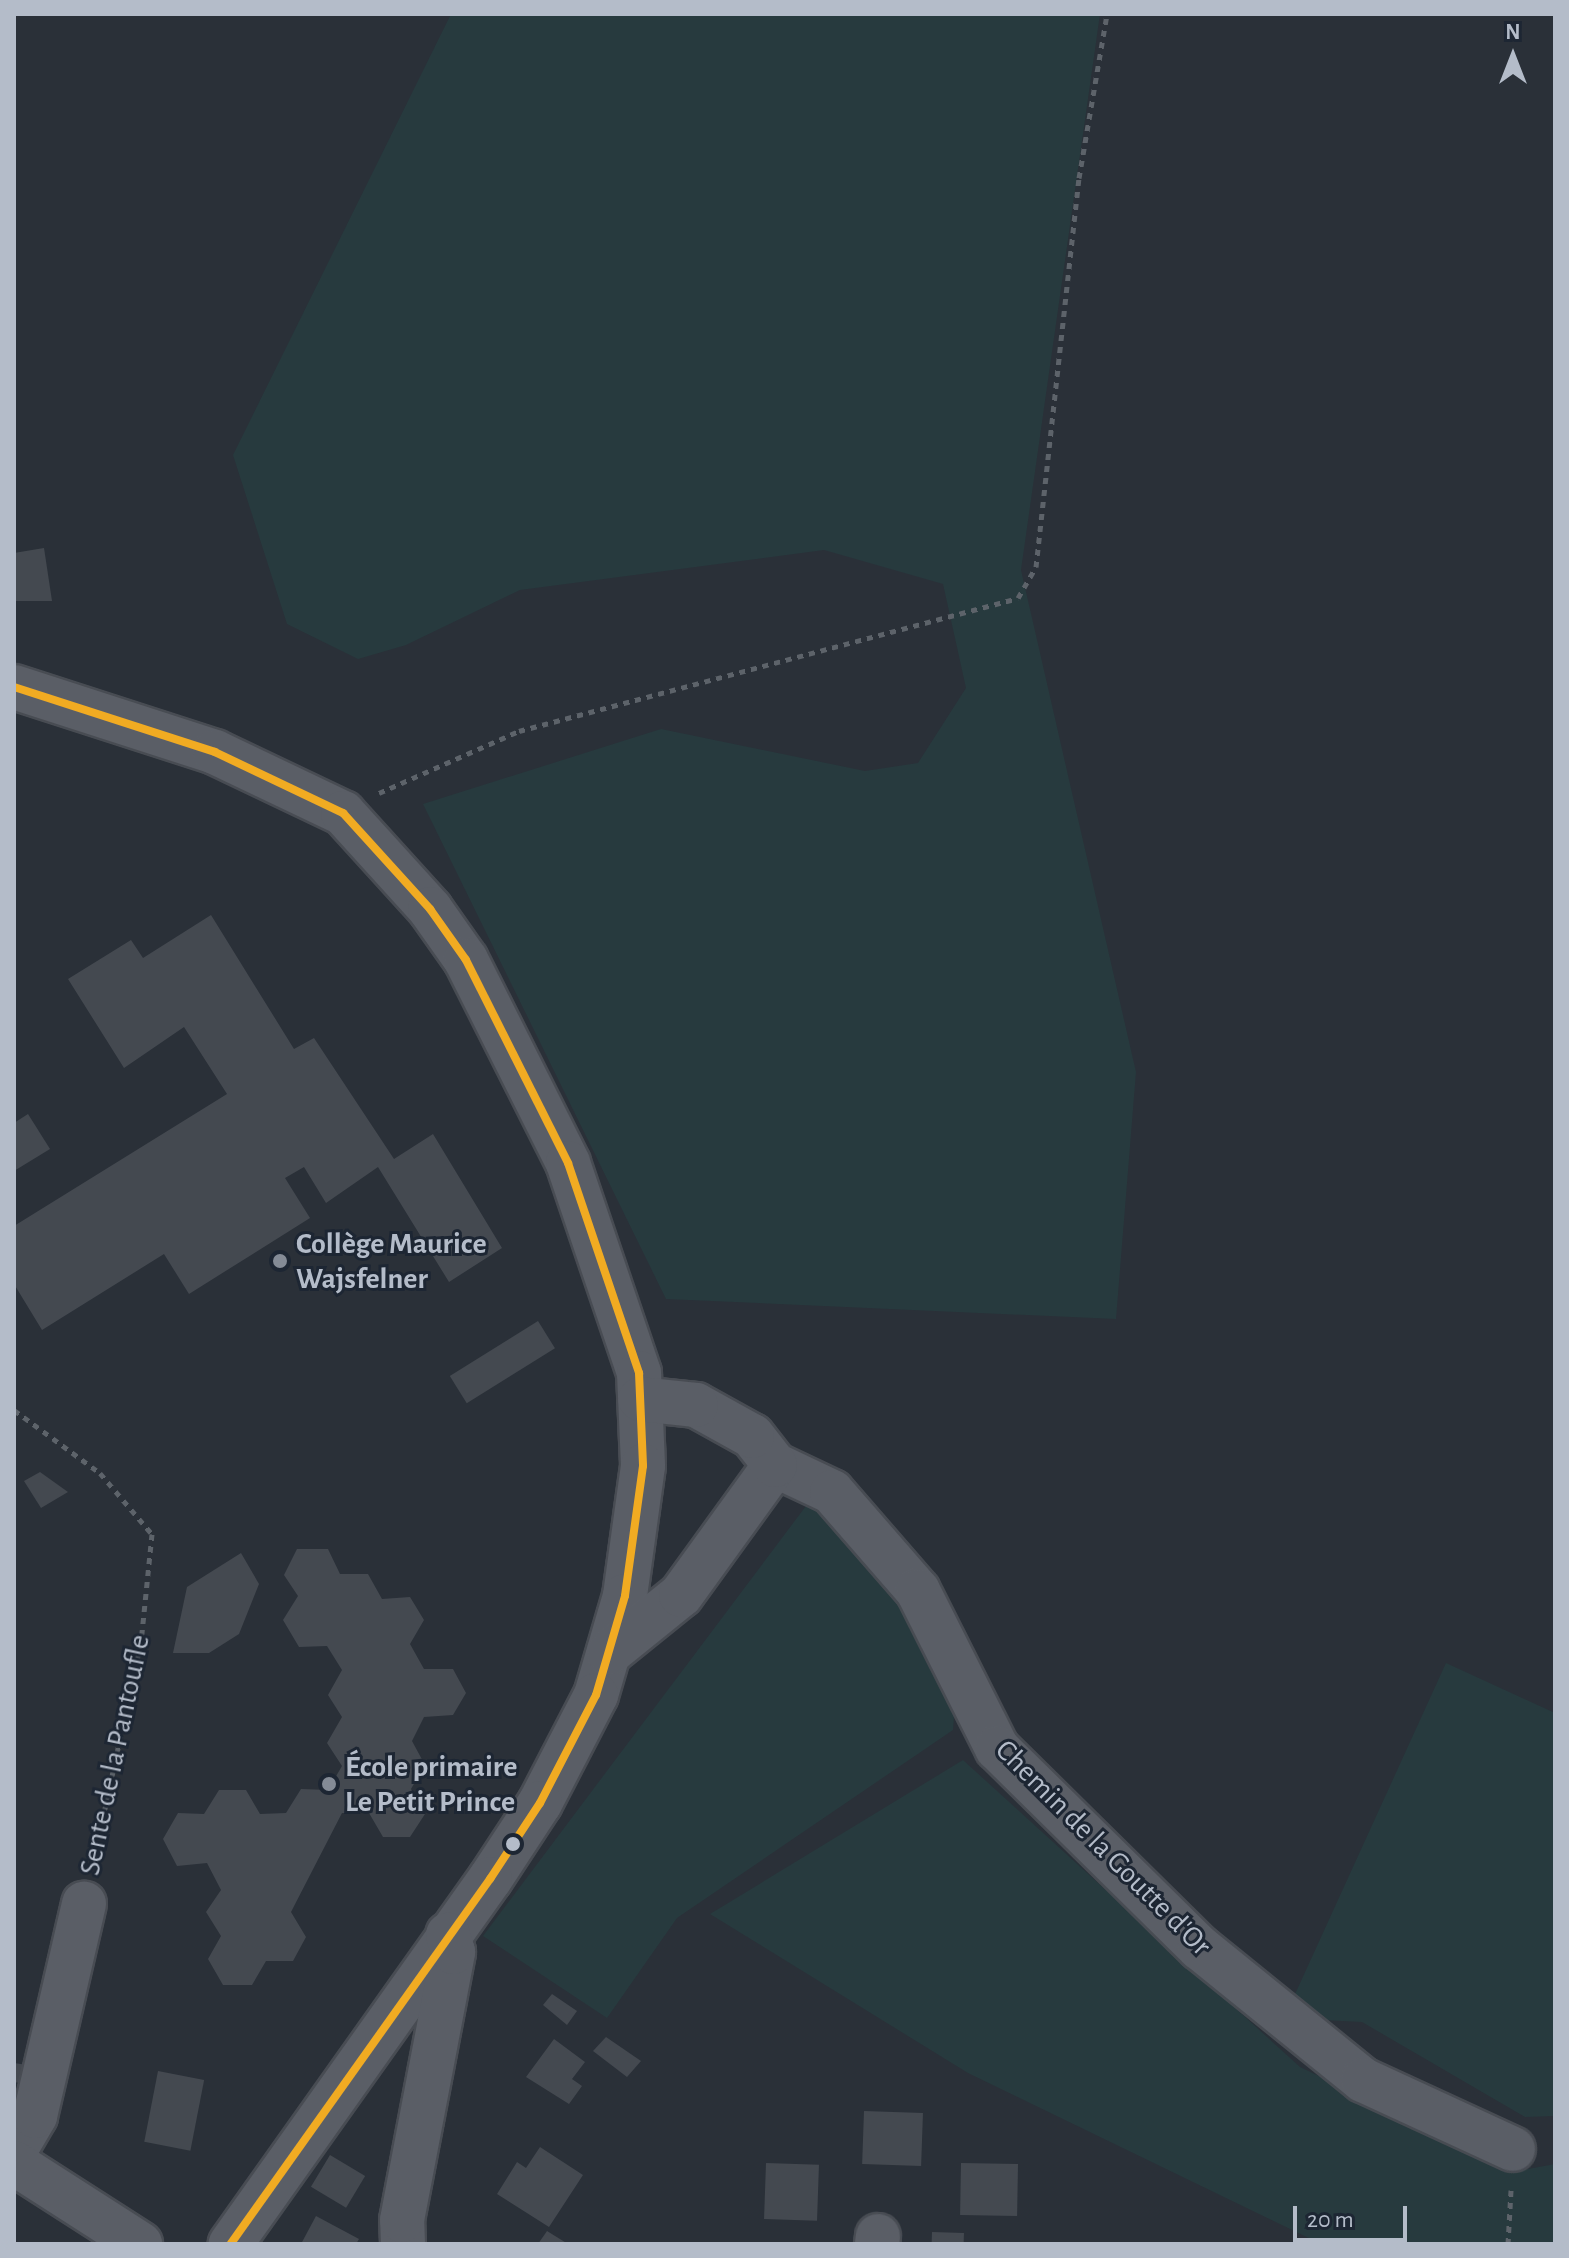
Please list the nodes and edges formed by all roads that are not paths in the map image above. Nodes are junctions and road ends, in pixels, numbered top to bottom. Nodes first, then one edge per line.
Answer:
1 (14, 687) edge
2 (640, 1399) junction
3 (775, 1465) junction
4 (609, 1653) junction
5 (84, 1904) road end
6 (448, 1935) junction
7 (1513, 2149) road end
8 (14, 2152) edge
9 (14, 2163) edge
10 (140, 2244) edge
11 (231, 2244) edge
12 (403, 2244) edge

1 - 2 street
2 - 3 street
2 - 4 street
3 - 4 street
3 - 7 street, Chemin de la Goutte d'Or
4 - 6 street
5 - 8 street, Sente de la Pantoufle
6 - 11 street
6 - 12 street
9 - 10 street

